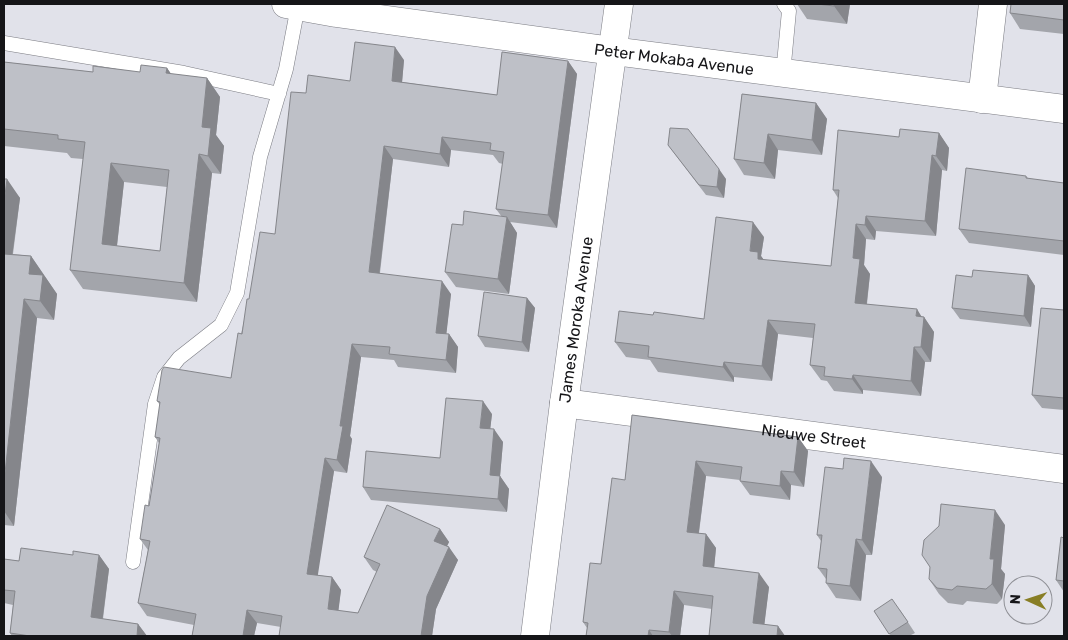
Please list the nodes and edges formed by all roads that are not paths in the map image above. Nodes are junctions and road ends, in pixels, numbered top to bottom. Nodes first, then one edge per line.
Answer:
1 (619, 4) edge
2 (784, 4) edge
3 (993, 4) edge
4 (292, 5) edge
5 (337, 8) edge
6 (4, 42) edge
7 (613, 51) junction
8 (783, 74) junction
9 (279, 94) junction
10 (982, 98) junction
11 (1064, 109) edge
12 (564, 403) junction
13 (1064, 469) edge
14 (134, 562) dead end
15 (535, 636) edge

1 - 7 street, James Moroka Avenue
2 - 8 lane
3 - 10 street
4 - 5 street, Peter Mokaba Avenue
4 - 9 lane
5 - 7 street, Peter Mokaba Avenue
6 - 9 lane
7 - 8 street, Peter Mokaba Avenue
7 - 12 street, James Moroka Avenue
8 - 10 street, Peter Mokaba Avenue
9 - 14 lane
10 - 11 street, Peter Mokaba Avenue
12 - 13 street, Nieuwe Street
12 - 15 street, James Moroka Avenue

